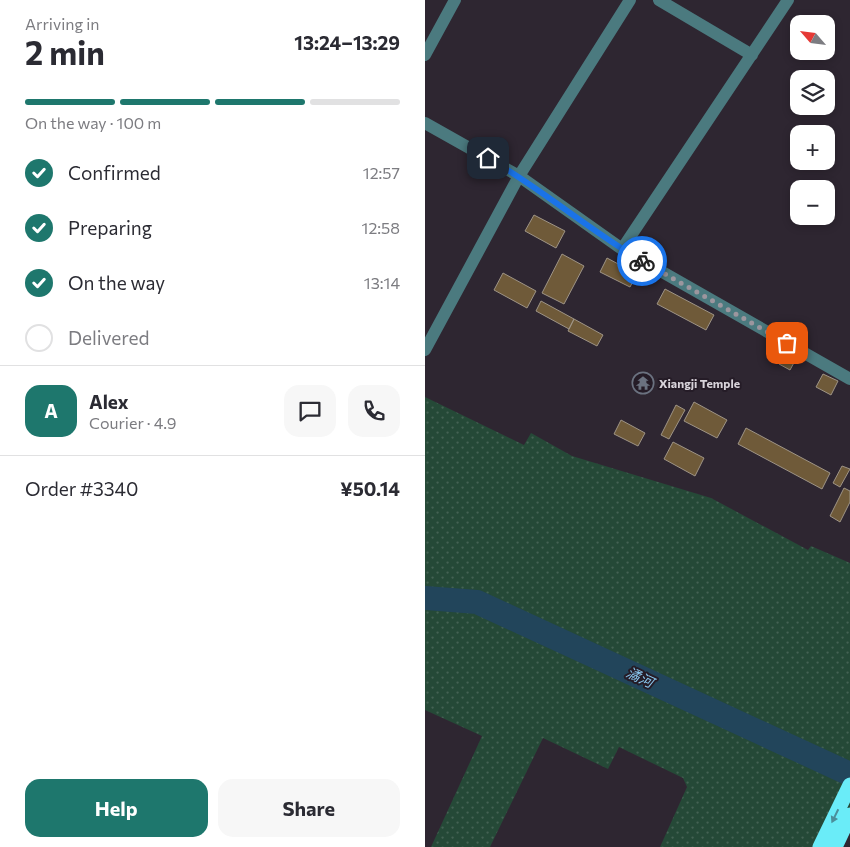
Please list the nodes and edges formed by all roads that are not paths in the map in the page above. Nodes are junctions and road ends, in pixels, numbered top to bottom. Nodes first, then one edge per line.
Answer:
1 (455, 0) edge
2 (630, 0) edge
3 (659, 0) edge
4 (788, 0) edge
5 (425, 55) edge
6 (752, 55) junction
7 (425, 122) edge
8 (519, 176) junction
9 (622, 249) junction
10 (425, 350) edge
11 (850, 379) edge
12 (850, 785) edge
13 (850, 815) edge
14 (820, 847) edge
15 (835, 847) edge

1 - 5 street
2 - 8 street
3 - 6 street
4 - 6 street
6 - 9 street
7 - 8 street
8 - 9 street
8 - 10 street
9 - 11 street
12 -> 14 highway
13 - 15 highway

